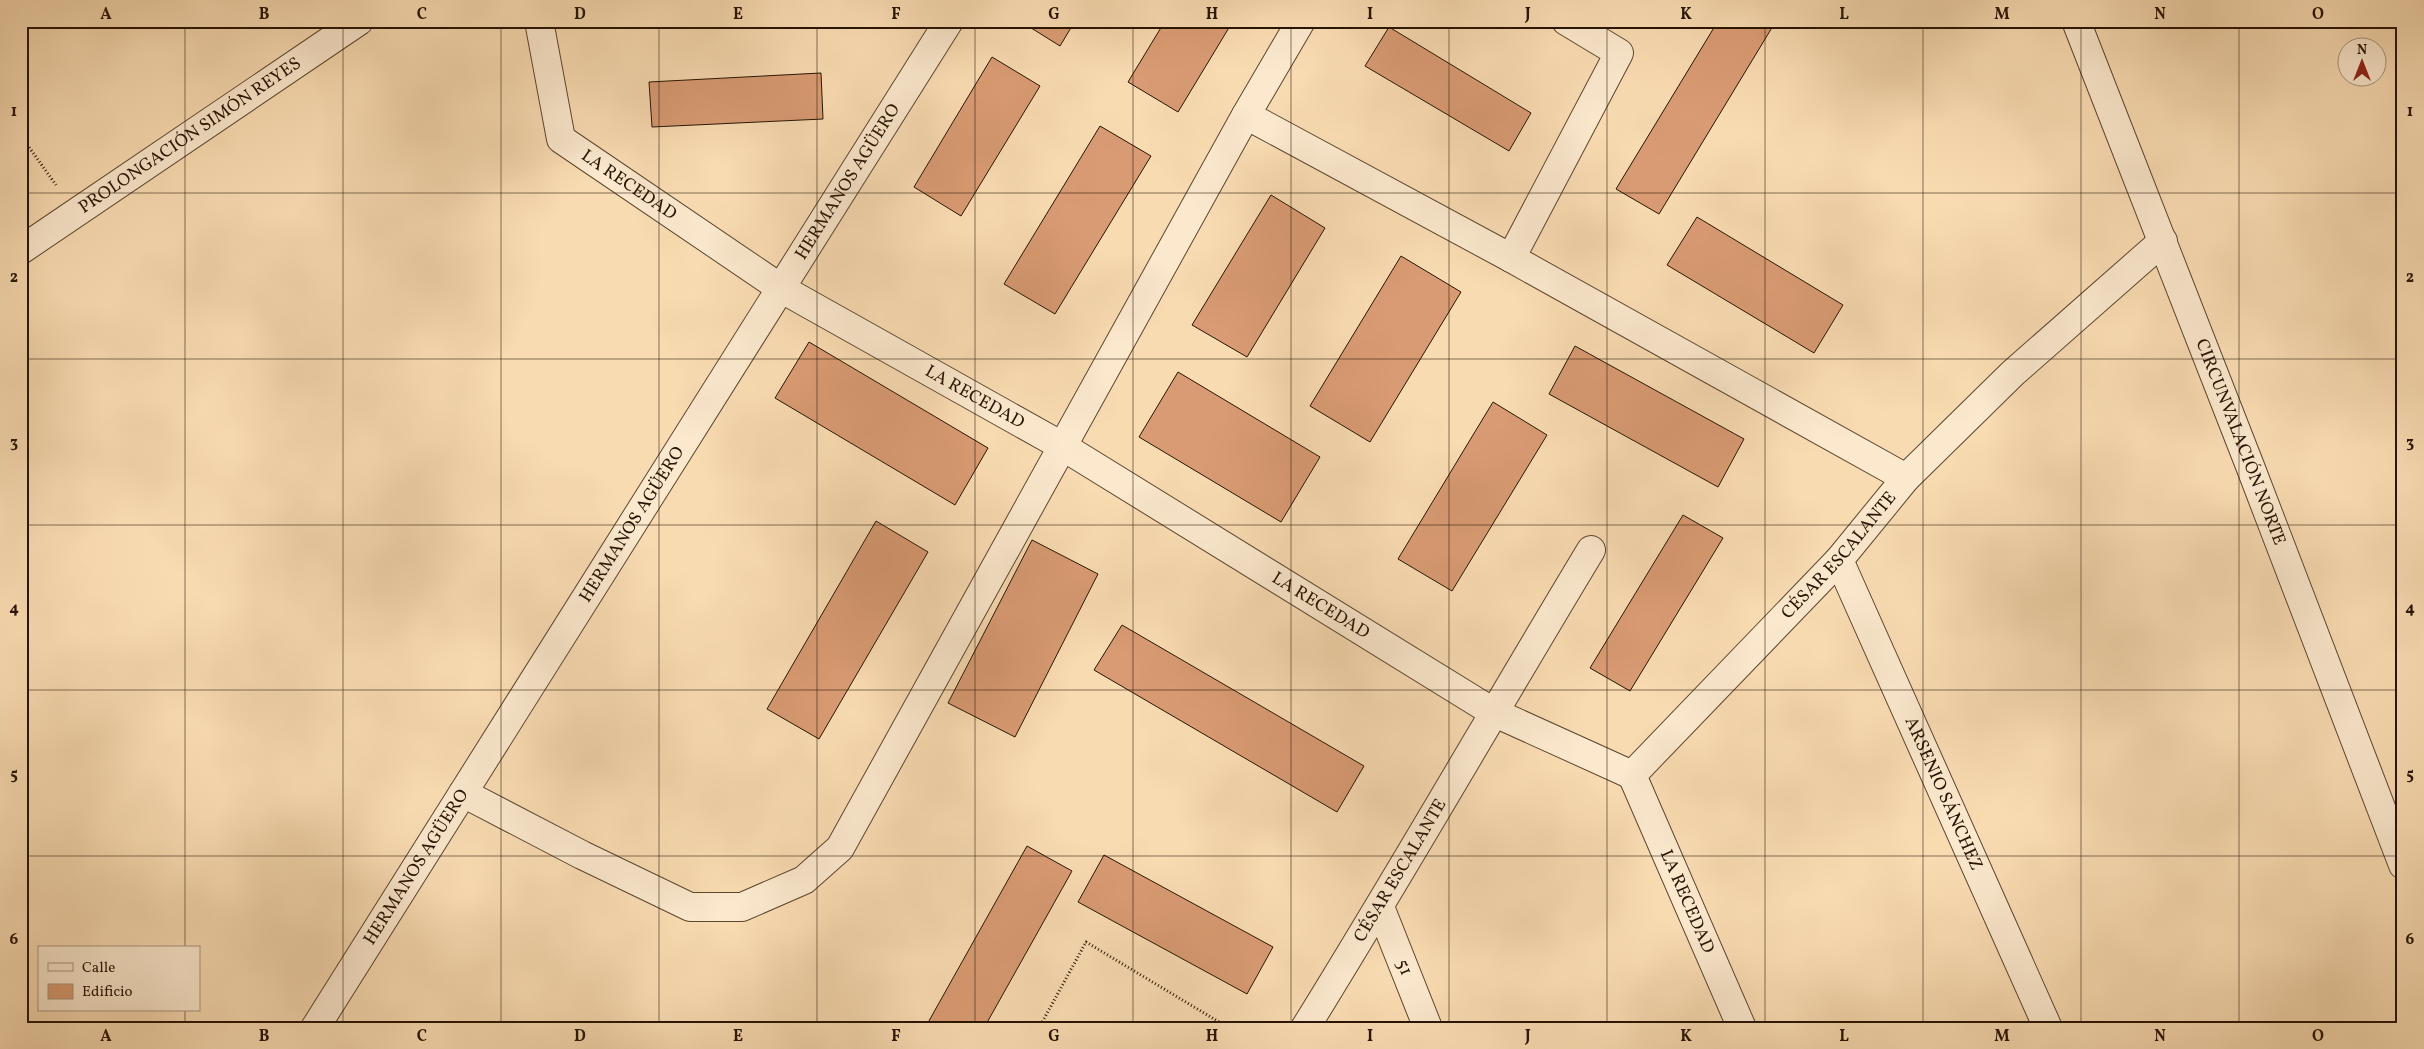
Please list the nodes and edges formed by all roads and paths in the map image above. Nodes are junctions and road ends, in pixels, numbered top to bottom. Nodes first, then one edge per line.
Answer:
1 (358, 21) edge
2 (539, 21) edge
3 (949, 21) edge
4 (1301, 21) edge
5 (1566, 21) edge
6 (2076, 21) edge
7 (1246, 115) junction
8 (21, 136) edge
9 (75, 212) junction
10 (2163, 240) junction
11 (21, 250) edge
12 (1511, 258) junction
13 (782, 289) junction
14 (1062, 446) junction
15 (1906, 478) junction
16 (1591, 550) dead end
17 (1839, 560) junction
18 (1493, 712) junction
19 (1632, 775) junction
20 (463, 793) junction
21 (2403, 865) edge
22 (1380, 907) junction
23 (315, 1028) edge
24 (1039, 1028) edge
25 (1229, 1028) edge
26 (1305, 1028) edge
27 (1428, 1028) edge
28 (1742, 1028) edge
29 (2048, 1028) edge

1 - 9 street, PROLONGACIÓN SIMÓN REYES
2 - 13 street, LA RECEDAD
3 - 13 street, HERMANOS AGÜERO
4 - 7 street
5 - 12 street
6 - 10 street, CIRCUNVALACIÓN NORTE
7 - 12 street
7 - 14 street
8 - 9 path
9 - 11 street, PROLONGACIÓN SIMÓN REYES
10 - 15 street, CÉSAR ESCALANTE
10 - 21 street, CIRCUNVALACIÓN NORTE
12 - 15 street
13 - 14 street, LA RECEDAD
13 - 20 street, HERMANOS AGÜERO
14 - 18 street, LA RECEDAD
14 - 20 street
15 - 17 street, CÉSAR ESCALANTE
16 - 18 street, CÉSAR ESCALANTE
17 - 19 street, CÉSAR ESCALANTE
17 - 29 street, ARSENIO SÁNCHEZ
18 - 19 street
18 - 22 street, CÉSAR ESCALANTE
19 - 28 street, LA RECEDAD
20 - 23 street, HERMANOS AGÜERO
22 - 26 street, CÉSAR ESCALANTE
22 - 27 street, 51
24 - 25 path

